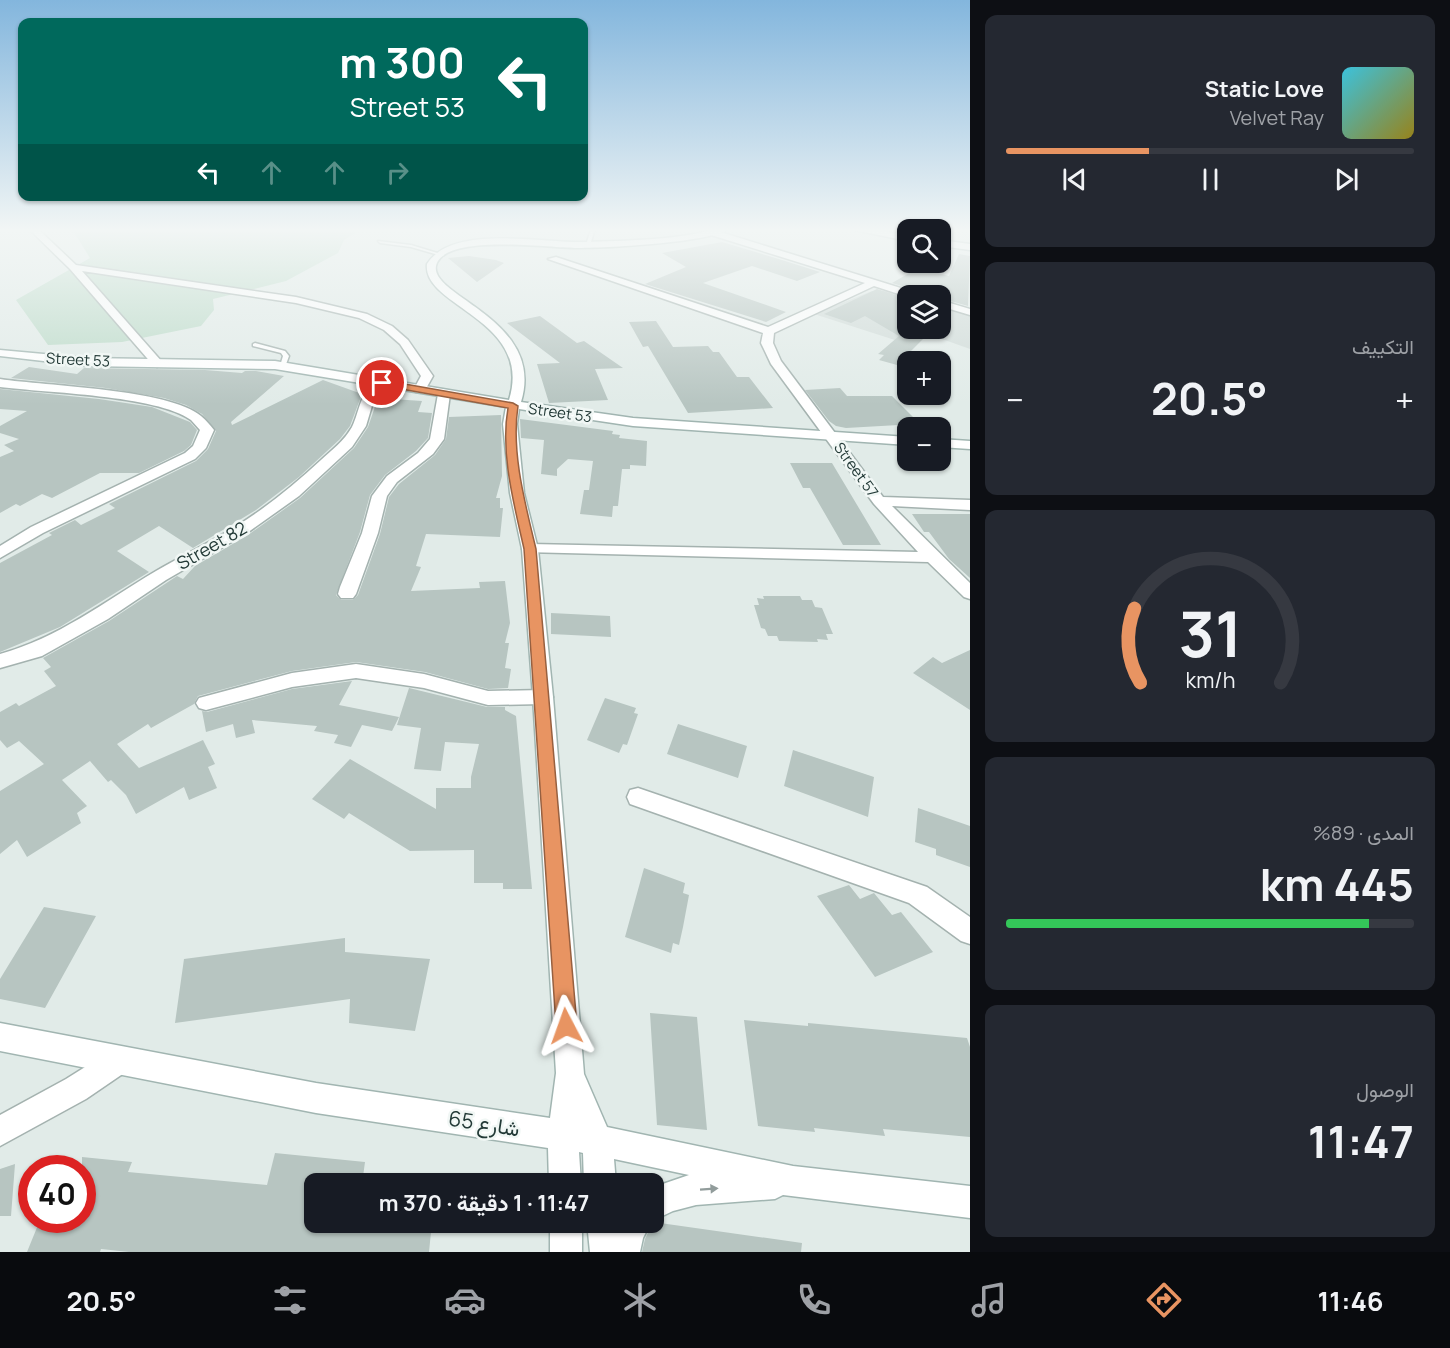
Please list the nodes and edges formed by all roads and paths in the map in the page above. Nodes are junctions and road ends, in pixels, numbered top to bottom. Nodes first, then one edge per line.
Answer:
1 (91, 287) edge
2 (211, 287) edge
3 (443, 287) edge
4 (638, 287) edge
5 (863, 287) edge
6 (951, 306) edge
7 (970, 312) edge
8 (769, 331) junction
9 (255, 345) dead end
10 (0, 353) edge
11 (157, 363) junction
12 (283, 366) junction
13 (0, 383) edge
14 (382, 383) junction
15 (420, 389) junction
16 (444, 394) junction
17 (513, 406) junction
18 (831, 435) junction
19 (897, 440) edge
20 (951, 444) edge
21 (970, 445) edge
22 (879, 501) junction
23 (970, 505) edge
24 (530, 549) junction
25 (0, 553) edge
26 (932, 557) junction
27 (970, 593) edge
28 (348, 594) dead end
29 (0, 661) edge
30 (543, 697) junction
31 (206, 703) dead end
32 (638, 796) dead end
33 (970, 932) edge
34 (0, 1037) edge
35 (117, 1061) junction
36 (570, 1073) junction
37 (0, 1131) edge
38 (563, 1136) junction
39 (597, 1140) junction
40 (565, 1173) edge
41 (599, 1173) edge
42 (793, 1182) junction
43 (664, 1199) edge
44 (970, 1202) edge
45 (566, 1233) edge
46 (604, 1233) edge
47 (628, 1233) edge
48 (566, 1252) edge
49 (606, 1252) edge
50 (624, 1252) edge

1 - 11 street
2 - 15 street
3 - 17 street
4 - 8 street
5 - 8 street
6 - 7 street
8 - 18 street, Street 57
9 - 12 lane
10 - 11 street, Street 53
11 - 12 street, Street 53
12 - 14 street, Street 53
13 - 25 street
14 - 15 street, Street 53
14 - 29 street, Street 82
15 - 16 street, Street 53
16 - 17 street, Street 53
16 - 28 street
17 - 18 street, Street 53
17 - 24 street
18 - 19 street, Street 53
18 - 22 street, Street 57
20 - 21 street
22 - 23 street
22 - 26 street, Street 57
24 - 26 street
24 - 30 street
26 - 27 street, Street 57
30 - 31 street
30 - 36 street
32 - 33 street
34 - 35 street, شارع 65
35 - 37 street
35 - 38 street, شارع 65
36 - 38 street
36 - 39 street
38 - 39 street, شارع 65
38 - 40 street
39 - 41 street
39 - 42 street, شارع 65
43 -> 42 street
42 - 44 street, شارع 65
45 - 48 street
46 - 49 street
47 - 50 street

